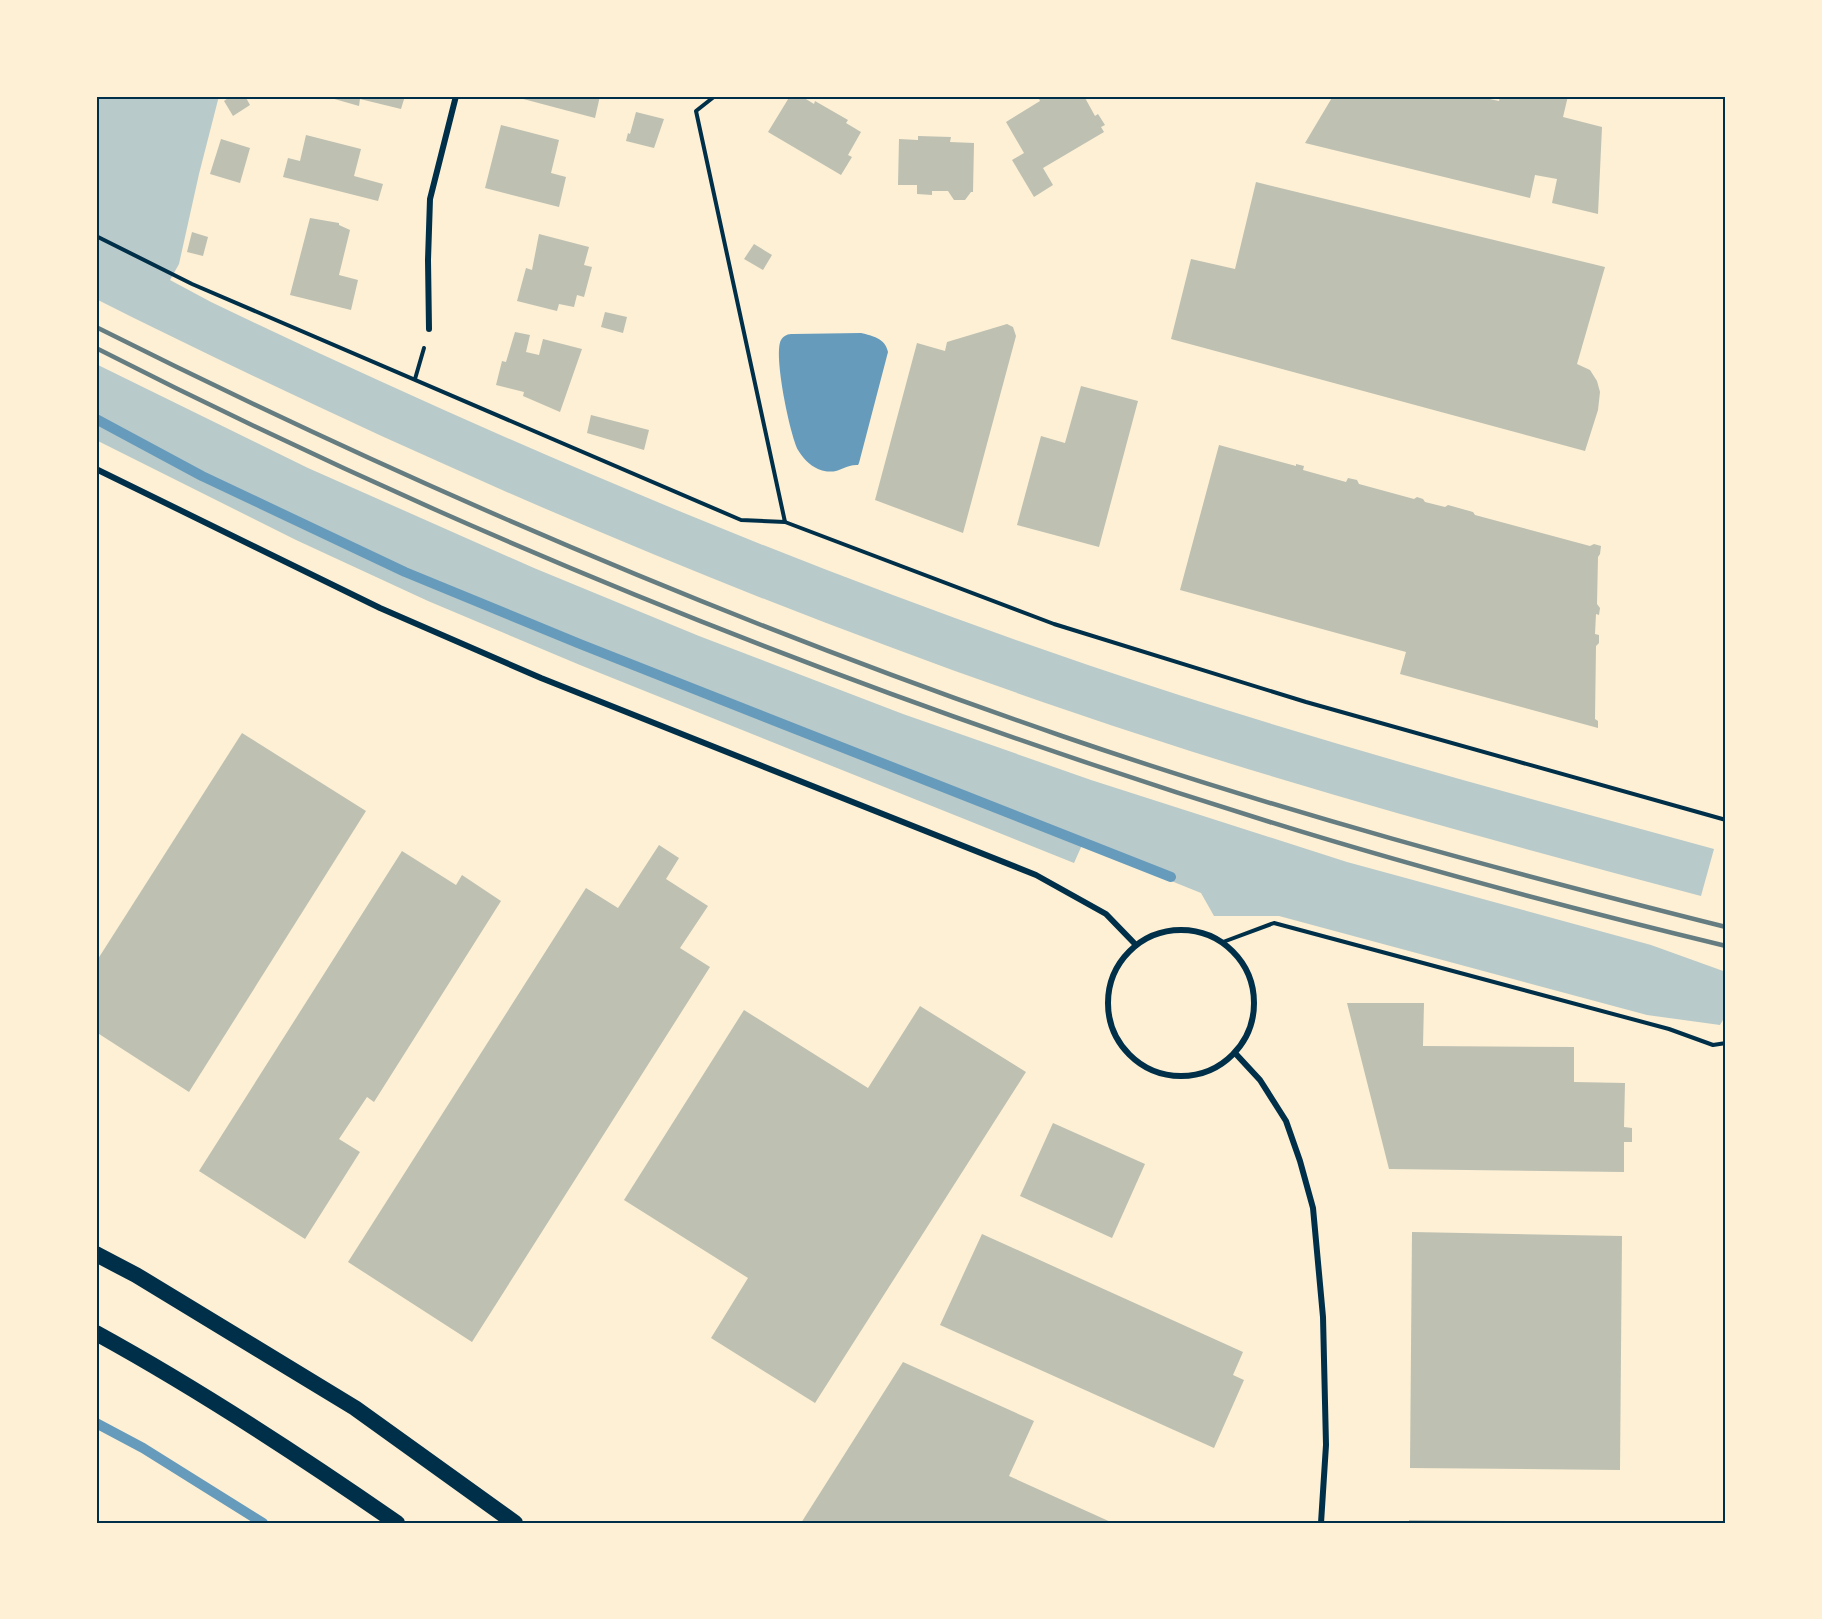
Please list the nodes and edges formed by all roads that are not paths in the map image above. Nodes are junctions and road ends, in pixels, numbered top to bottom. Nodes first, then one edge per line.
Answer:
1 (456, 96) edge
2 (429, 329) road end
3 (96, 469) edge
4 (1136, 945) junction
5 (1235, 1053) junction
6 (96, 1254) edge
7 (96, 1333) edge
8 (397, 1523) edge
9 (515, 1523) edge
10 (1321, 1523) edge

1 - 2 street
3 - 4 street
4 - 5 street
4 - 5 street
5 - 10 street
6 - 9 highway
7 - 8 highway

